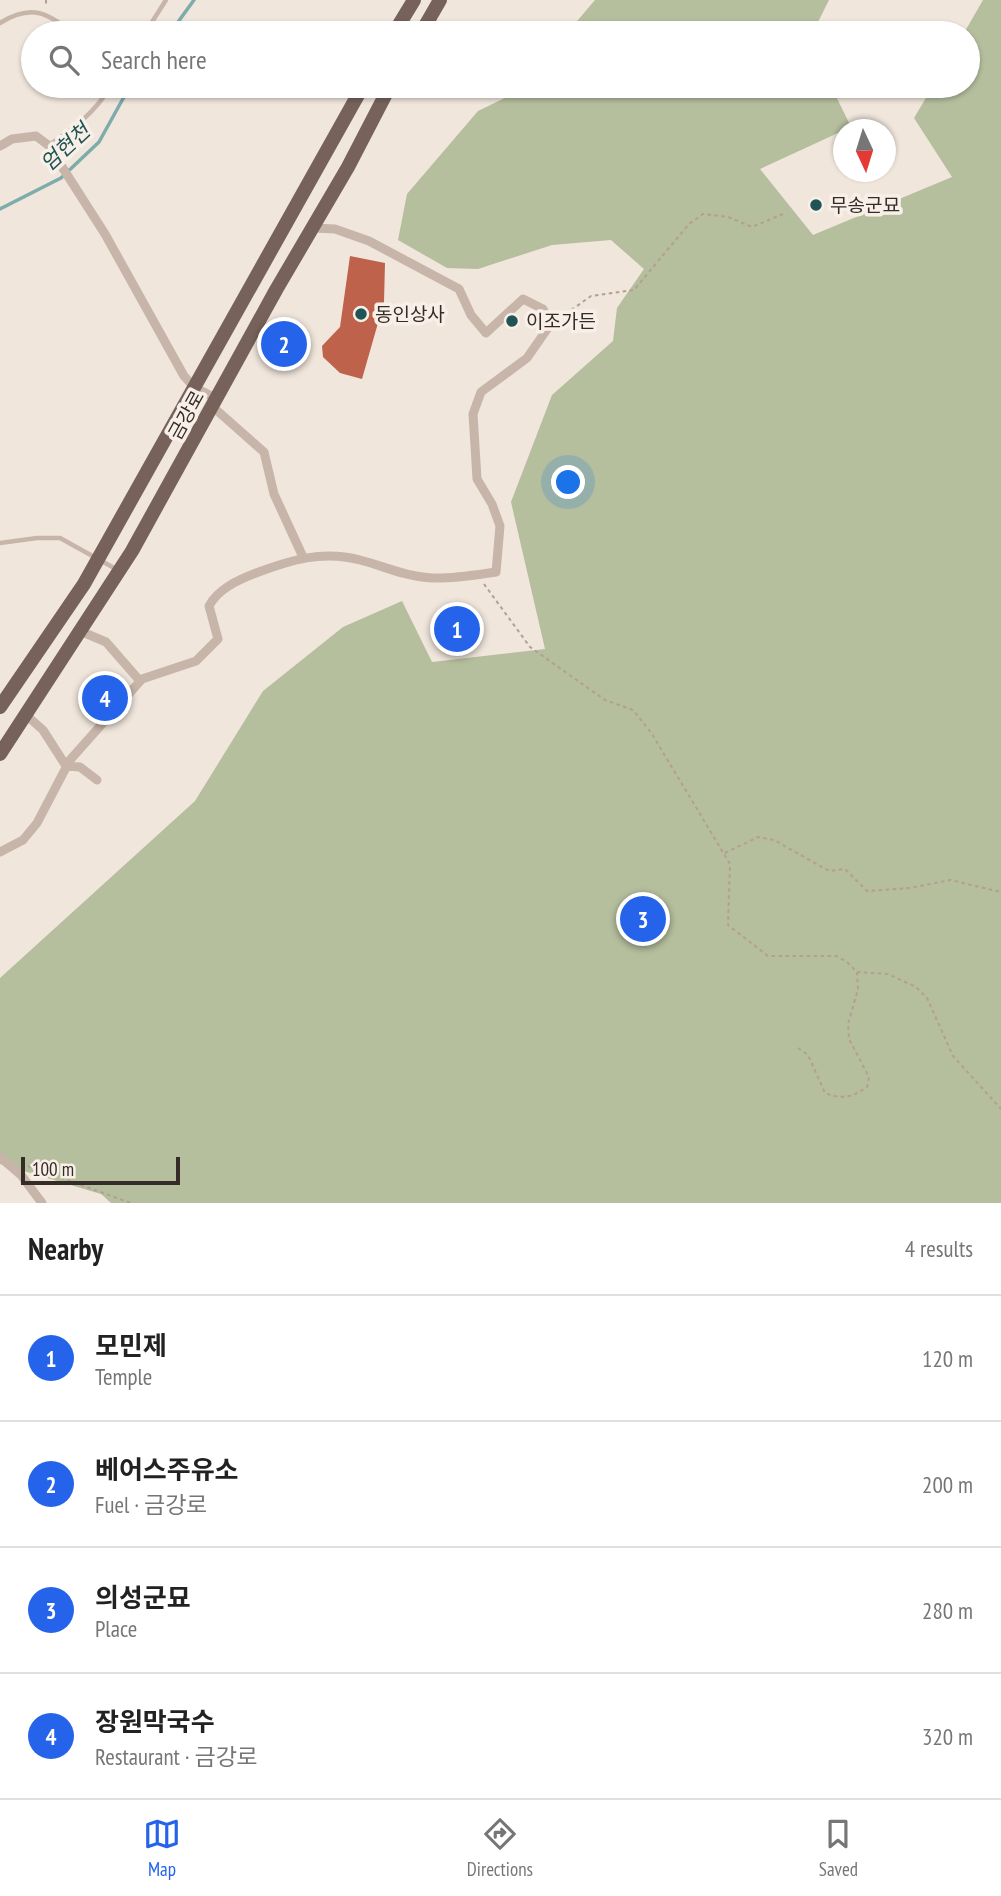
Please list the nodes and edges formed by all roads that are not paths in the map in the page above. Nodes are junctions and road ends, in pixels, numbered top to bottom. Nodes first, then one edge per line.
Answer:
1 (166, 0) edge
2 (414, 0) edge
3 (440, 0) edge
4 (57, 21) edge
5 (153, 21) edge
6 (401, 21) edge
7 (428, 21) edge
8 (0, 23) edge
9 (103, 98) edge
10 (356, 98) edge
11 (383, 98) edge
12 (48, 145) junction
13 (0, 146) edge
14 (313, 228) junction
15 (194, 387) junction
16 (215, 403) junction
17 (0, 542) edge
18 (303, 557) junction
19 (99, 558) junction
20 (120, 571) junction
21 (80, 631) junction
22 (140, 681) junction
23 (0, 707) edge
24 (26, 715) junction
25 (0, 754) edge
26 (66, 766) junction
27 (97, 780) dead end
28 (0, 852) edge
29 (0, 1157) edge
30 (42, 1203) edge

1 - 5 lane
2 - 6 main road
3 - 7 main road
4 - 8 lane
9 - 12 lane
10 - 15 main road, 금강로
11 - 14 main road, 금강로
12 - 13 street
12 - 15 street
14 - 16 main road, 금강로
14 - 18 street
15 - 16 street
15 - 19 main road, 금강로
16 - 18 street
16 - 20 main road, 금강로
17 - 19 lane
18 - 22 street
19 - 20 lane
19 - 23 main road, 금강로
20 - 21 main road, 금강로
21 - 22 street
21 - 24 main road, 금강로
22 - 26 street
24 - 25 main road, 금강로
24 - 26 street
26 - 27 street
26 - 28 street
29 - 30 street

